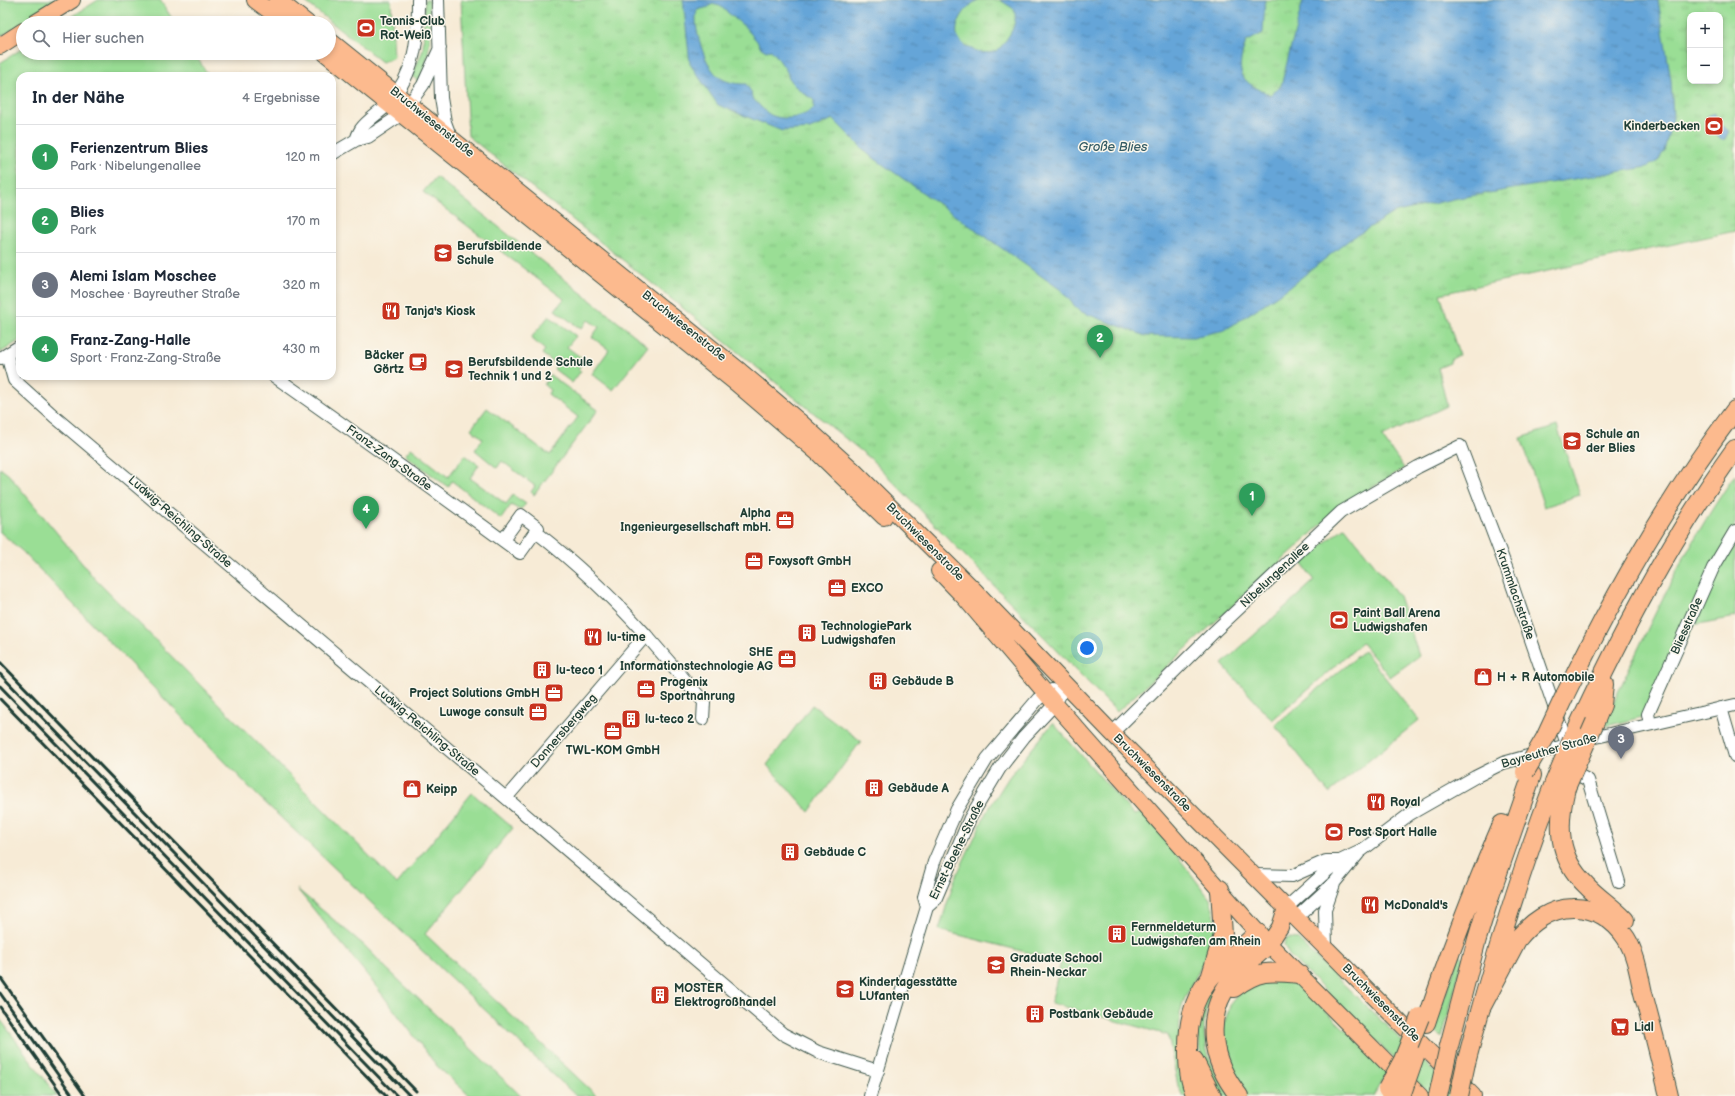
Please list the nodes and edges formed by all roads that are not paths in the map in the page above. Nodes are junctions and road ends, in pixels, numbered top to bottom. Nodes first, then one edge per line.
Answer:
1 (72, 0) edge
2 (255, 0) edge
3 (278, 0) edge
4 (418, 0) edge
5 (438, 0) edge
6 (47, 16) edge
7 (277, 16) edge
8 (298, 16) edge
9 (16, 36) edge
10 (0, 46) edge
11 (336, 46) edge
12 (440, 48) junction
13 (336, 60) edge
14 (393, 98) junction
15 (406, 109) junction
16 (451, 138) junction
17 (356, 140) junction
18 (336, 152) edge
19 (16, 349) edge
20 (3, 357) edge
21 (280, 380) edge
22 (1735, 410) edge
23 (1460, 446) joint
24 (1735, 449) edge
25 (536, 532) junction
26 (1735, 532) edge
27 (503, 540) junction
28 (646, 635) junction
29 (1066, 684) junction
30 (1050, 699) junction
31 (1735, 705) edge
32 (1721, 708) junction
33 (703, 719) dead end
34 (1589, 719) junction
35 (1650, 724) junction
36 (1112, 733) junction
37 (1570, 740) junction
38 (1549, 743) junction
39 (1735, 756) edge
40 (1529, 773) junction
41 (1560, 786) junction
42 (506, 798) junction
43 (1361, 851) junction
44 (1342, 860) junction
45 (1254, 875) junction
46 (1620, 882) dead end
47 (1334, 883) junction
48 (1220, 889) junction
49 (1609, 912) junction
50 (1291, 913) junction
51 (1263, 939) junction
52 (1326, 948) junction
53 (1229, 969) junction
54 (1299, 974) junction
55 (1480, 1008) junction
56 (1188, 1044) junction
57 (878, 1071) junction
58 (1390, 1094) edge
59 (870, 1096) edge
60 (1196, 1096) edge
61 (1212, 1096) edge
62 (1239, 1096) edge
63 (1420, 1096) edge
64 (1438, 1096) edge
65 (1459, 1096) edge
66 (1473, 1096) edge
67 (1670, 1096) edge
68 (1676, 1096) edge

1 - 6 main road
2 - 7 main road
3 - 8 main road
4 - 14 street
5 - 12 street
9 - 10 main road
11 - 14 main road, Bruchwiesenstraße
12 - 15 street
12 - 16 street
13 - 14 main road, Bruchwiesenstraße
14 - 15 main road, Bruchwiesenstraße
14 - 17 street
15 - 16 main road, Bruchwiesenstraße
15 - 17 street
15 - 30 main road, Bruchwiesenstraße
16 - 29 main road, Bruchwiesenstraße
17 - 18 street
19 - 20 street
20 - 42 street, Ludwig-Reichling-Straße
21 - 27 street, Franz-Zang-Straße
22 - 38 highway, bridge
23 - 36 street, Nibelungenallee
23 - 37 street, Krummlachstraße
24 - 34 highway
25 - 27 street, Franz-Zang-Straße
25 - 27 street
25 - 28 street
26 - 35 street, Bliesstraße
28 - 33 street
28 - 42 street, Donnersbergweg
29 - 30 street, Ernst-Boehe-Straße
29 - 36 main road, Bruchwiesenstraße
30 - 48 main road, Bruchwiesenstraße
30 - 57 street, Ernst-Boehe-Straße
31 - 32 street, Bayreuther Straße
32 - 35 street, Bayreuther Straße
32 - 39 street
34 - 37 highway
34 - 41 highway, bridge
35 - 37 street, Bayreuther Straße
36 - 45 main road, Bruchwiesenstraße
37 - 38 street, Bayreuther Straße
37 - 41 highway, bridge
38 - 40 highway, bridge
38 - 43 street, Bayreuther Straße
38 - 46 street
40 - 58 highway, bridge
40 - 64 highway, bridge
41 - 49 highway
41 - 55 highway
42 - 57 street, Ludwig-Reichling-Straße
43 - 44 street, Bayreuther Straße
43 - 47 street, Bayreuther Straße
44 - 45 street, Bayreuther Straße
44 - 50 street, Bayreuther Straße
45 - 50 main road, Bruchwiesenstraße
47 - 50 street, Bayreuther Straße
47 - 52 street, Bayreuther Straße
48 - 51 main road, Bruchwiesenstraße
48 - 53 highway
49 - 55 highway
49 - 67 highway
49 - 68 highway
50 - 51 main road
50 - 52 main road, Bruchwiesenstraße
51 - 53 highway
51 - 54 main road, Bruchwiesenstraße
52 - 66 main road, Bruchwiesenstraße
53 - 54 highway
53 - 56 highway
53 - 62 highway
54 - 63 main road, Bruchwiesenstraße
55 - 65 highway, bridge
56 - 60 highway
56 - 61 highway
57 - 59 street, Ernst-Boehe-Straße

